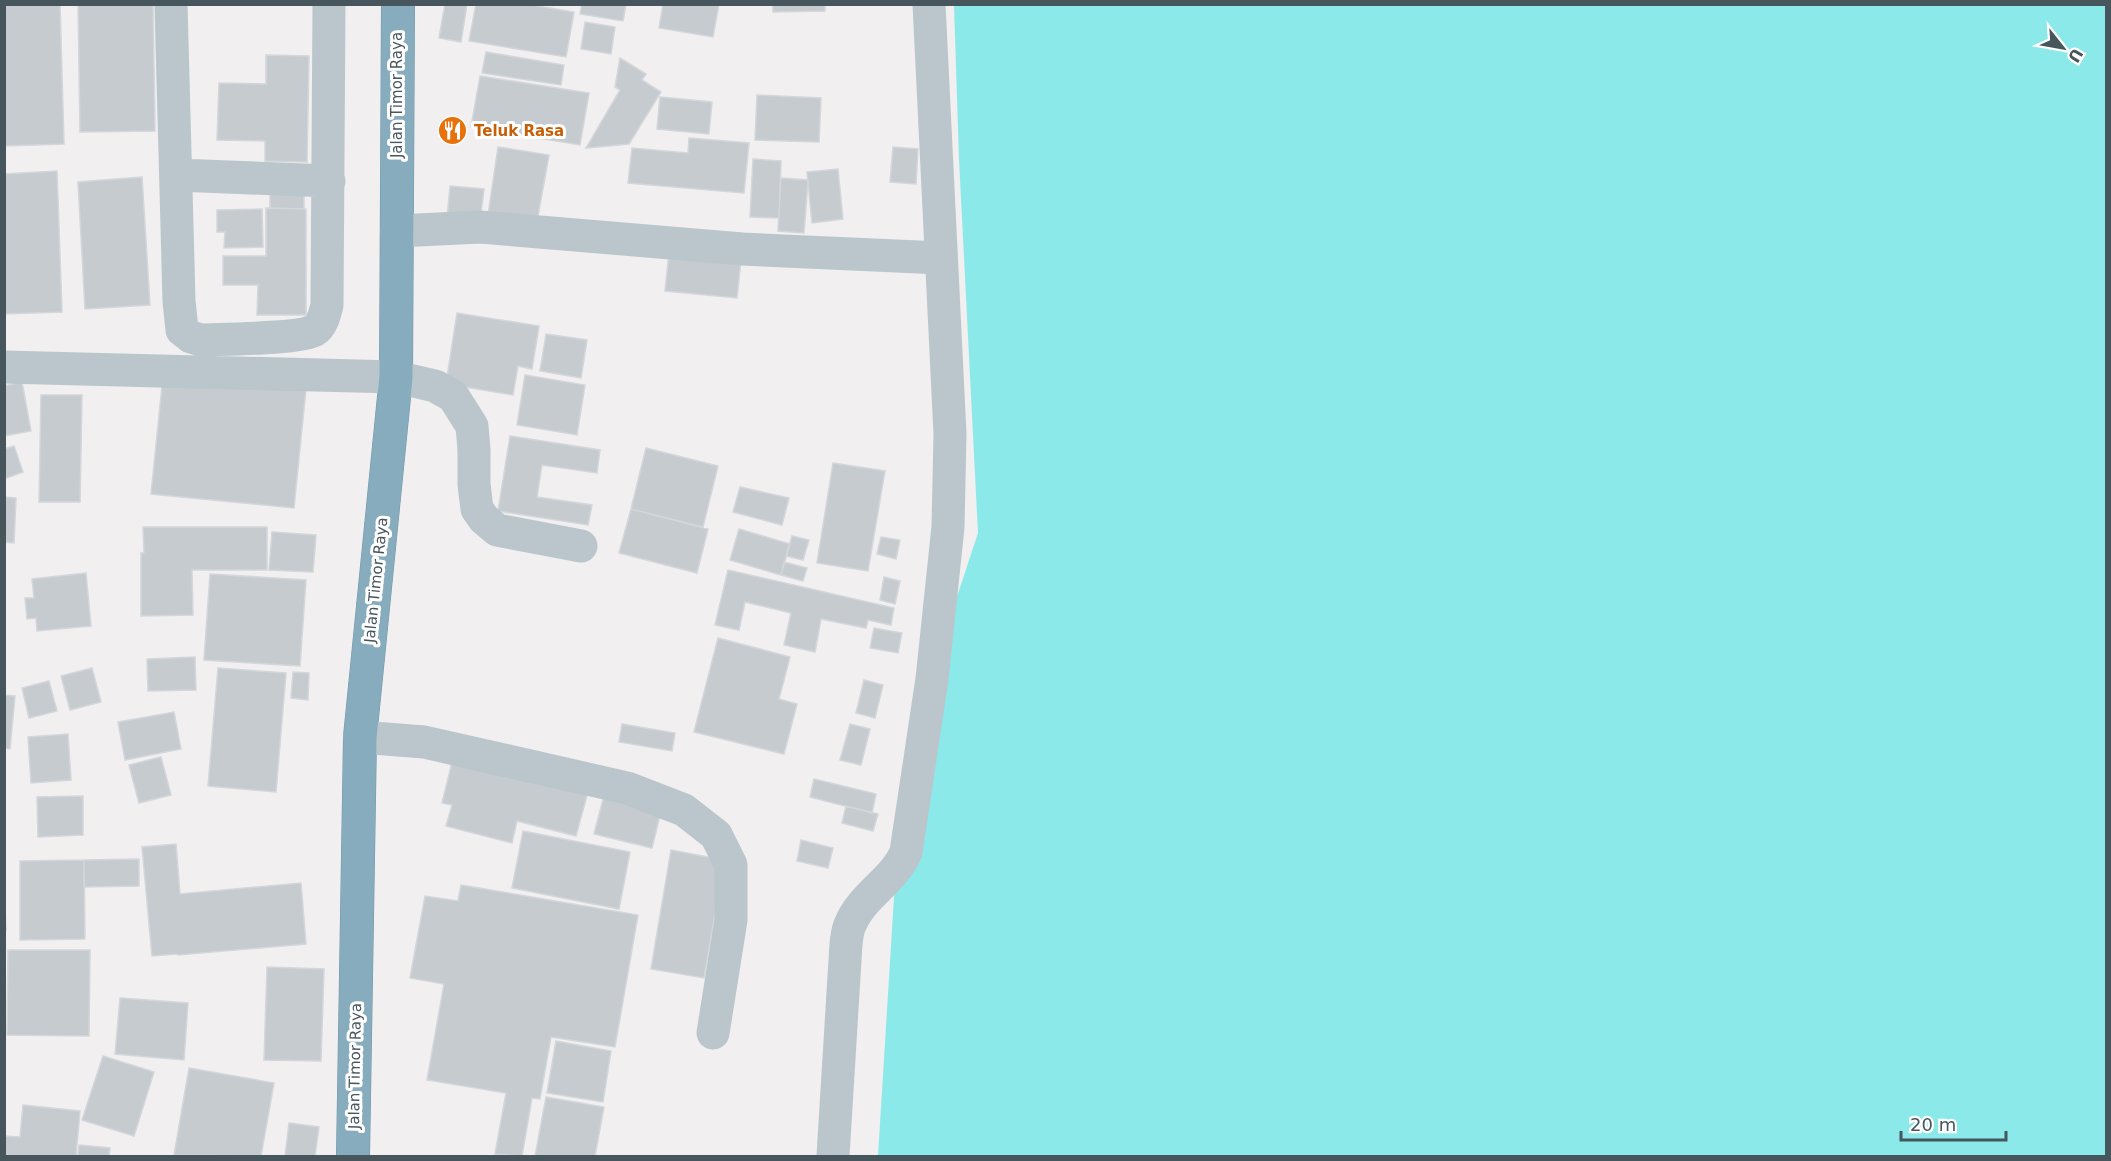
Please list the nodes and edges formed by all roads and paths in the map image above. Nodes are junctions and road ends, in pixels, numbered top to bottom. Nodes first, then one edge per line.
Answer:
1 (171, 4) edge
2 (329, 4) edge
3 (398, 4) edge
4 (929, 4) edge
5 (177, 175) junction
6 (329, 181) junction
7 (397, 231) junction
8 (941, 258) junction
9 (4, 367) edge
10 (396, 377) junction
11 (581, 546) dead end
12 (360, 737) junction
13 (713, 1033) dead end
14 (353, 1156) edge
15 (833, 1156) edge

1 - 5 street
2 - 6 street
3 - 7 highway, Jalan Timor Raya
4 - 8 street
5 - 6 street
5 - 6 street
7 - 8 street
7 - 10 highway, Jalan Timor Raya
8 - 15 street
9 - 10 street
10 - 11 street
10 - 12 highway, Jalan Timor Raya
12 - 13 street
12 - 14 highway, Jalan Timor Raya

